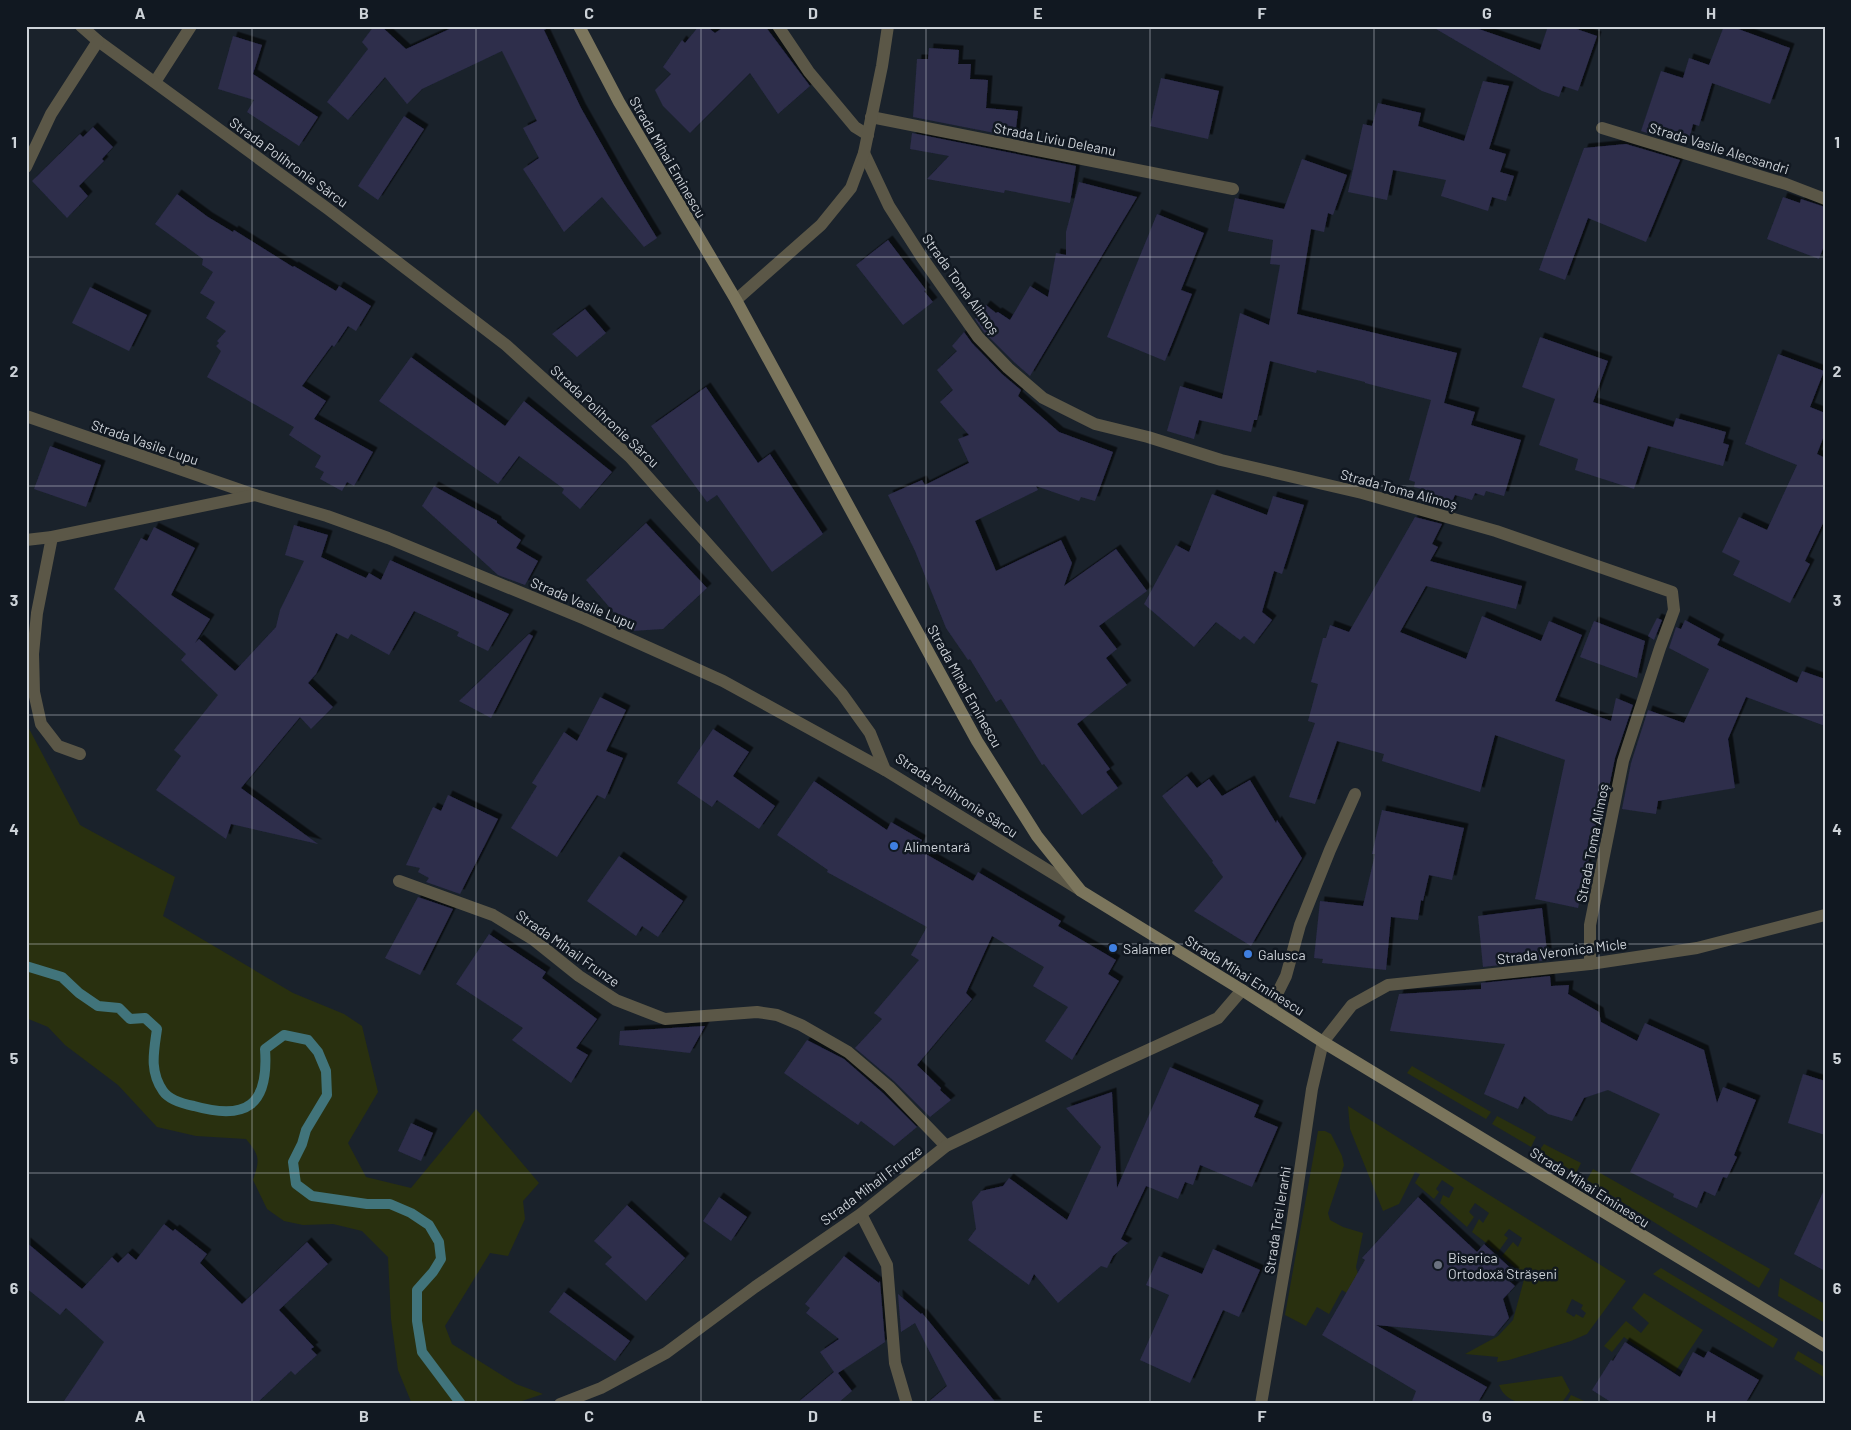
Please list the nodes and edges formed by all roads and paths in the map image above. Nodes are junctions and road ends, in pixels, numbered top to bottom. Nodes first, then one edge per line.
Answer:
1 (81, 26) edge
2 (191, 26) edge
3 (580, 26) edge
4 (778, 26) edge
5 (888, 26) edge
6 (98, 41) junction
7 (155, 82) junction
8 (872, 117) junction
9 (1602, 128) dead end
10 (868, 135) junction
11 (864, 153) junction
12 (26, 167) edge
13 (1232, 189) dead end
14 (1825, 199) edge
15 (736, 300) junction
16 (26, 416) edge
17 (254, 496) junction
18 (52, 537) junction
19 (26, 540) edge
20 (80, 754) dead end
21 (885, 770) junction
22 (1355, 794) dead end
23 (399, 881) dead end
24 (1081, 891) junction
25 (1825, 915) edge
26 (1590, 964) junction
27 (1242, 990) junction
28 (1270, 1008) junction
29 (1323, 1042) junction
30 (946, 1146) junction
31 (861, 1214) junction
32 (1825, 1346) edge
33 (560, 1404) edge
34 (907, 1404) edge
35 (1261, 1404) edge

1 - 6 street, Strada Polihronie Sârcu
2 - 7 street
3 - 15 main road, Strada Mihai Eminescu
4 - 10 street
5 - 8 street
6 - 7 street, Strada Polihronie Sârcu
6 - 12 street
7 - 21 street, Strada Polihronie Sârcu
8 - 10 street
8 - 13 street, Strada Liviu Deleanu
9 - 14 street, Strada Vasile Alecsandri
10 - 11 street
11 - 15 street
11 - 26 street, Strada Toma Alimoș
15 - 24 main road, Strada Mihai Eminescu
16 - 17 street, Strada Vasile Lupu
17 - 18 street, Strada Vasile Lupu
17 - 21 street, Strada Vasile Lupu
18 - 19 street, Strada Vasile Lupu
18 - 20 street
21 - 24 street, Strada Polihronie Sârcu
22 - 28 street
23 - 30 street, Strada Mihail Frunze
24 - 27 main road, Strada Mihai Eminescu
25 - 26 street, Strada Veronica Micle
26 - 29 street, Strada Veronica Micle
27 - 28 main road, Strada Mihai Eminescu
27 - 30 street, Strada Mihail Frunze
28 - 29 main road, Strada Mihai Eminescu
29 - 32 main road, Strada Mihai Eminescu
29 - 35 street, Strada Trei Ierarhi
30 - 31 street, Strada Mihail Frunze
31 - 33 street, Strada Mihail Frunze
31 - 34 street

